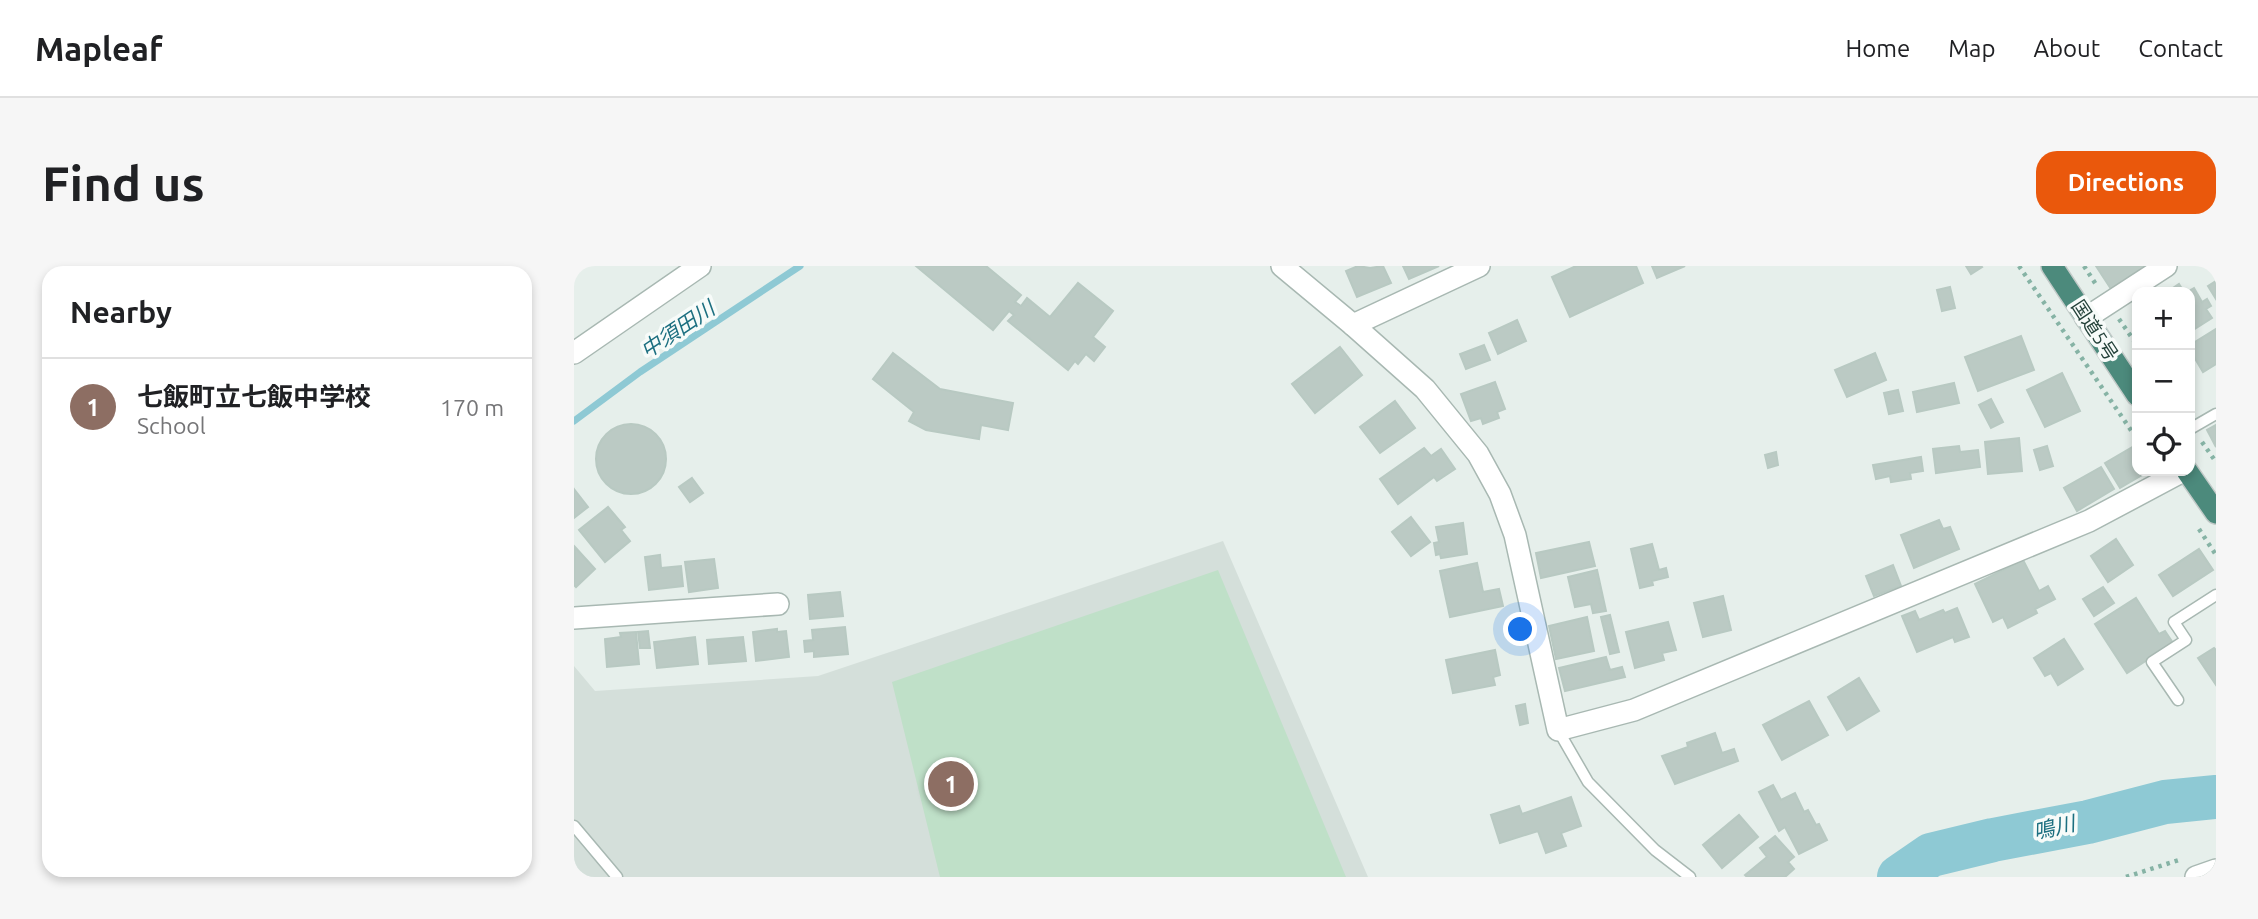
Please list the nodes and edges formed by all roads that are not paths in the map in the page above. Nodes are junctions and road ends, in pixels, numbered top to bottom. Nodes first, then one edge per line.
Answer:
1 (700, 266) edge
2 (1479, 266) edge
3 (2052, 266) edge
4 (2166, 266) edge
5 (1289, 268) edge
6 (2086, 318) junction
7 (1353, 325) junction
8 (574, 353) edge
9 (2132, 387) edge
10 (2216, 414) edge
11 (2195, 426) edge
12 (2175, 476) edge
13 (2189, 476) edge
14 (2216, 513) edge
15 (2216, 595) edge
16 (778, 604) dead end
17 (574, 618) edge
18 (2178, 700) dead end
19 (1559, 730) junction
20 (574, 827) edge
21 (2193, 867) edge
22 (2216, 870) edge
23 (617, 877) edge
24 (1690, 877) edge

1 - 8 street
2 - 7 street
3 - 6 highway, 国道5号
4 - 6 street
5 - 7 street
6 - 9 highway, 国道5号
7 - 19 street
10 - 11 lane
12 - 19 street
13 - 14 highway
15 - 18 lane
16 - 17 street
19 - 24 lane
20 - 23 lane
21 - 22 street

